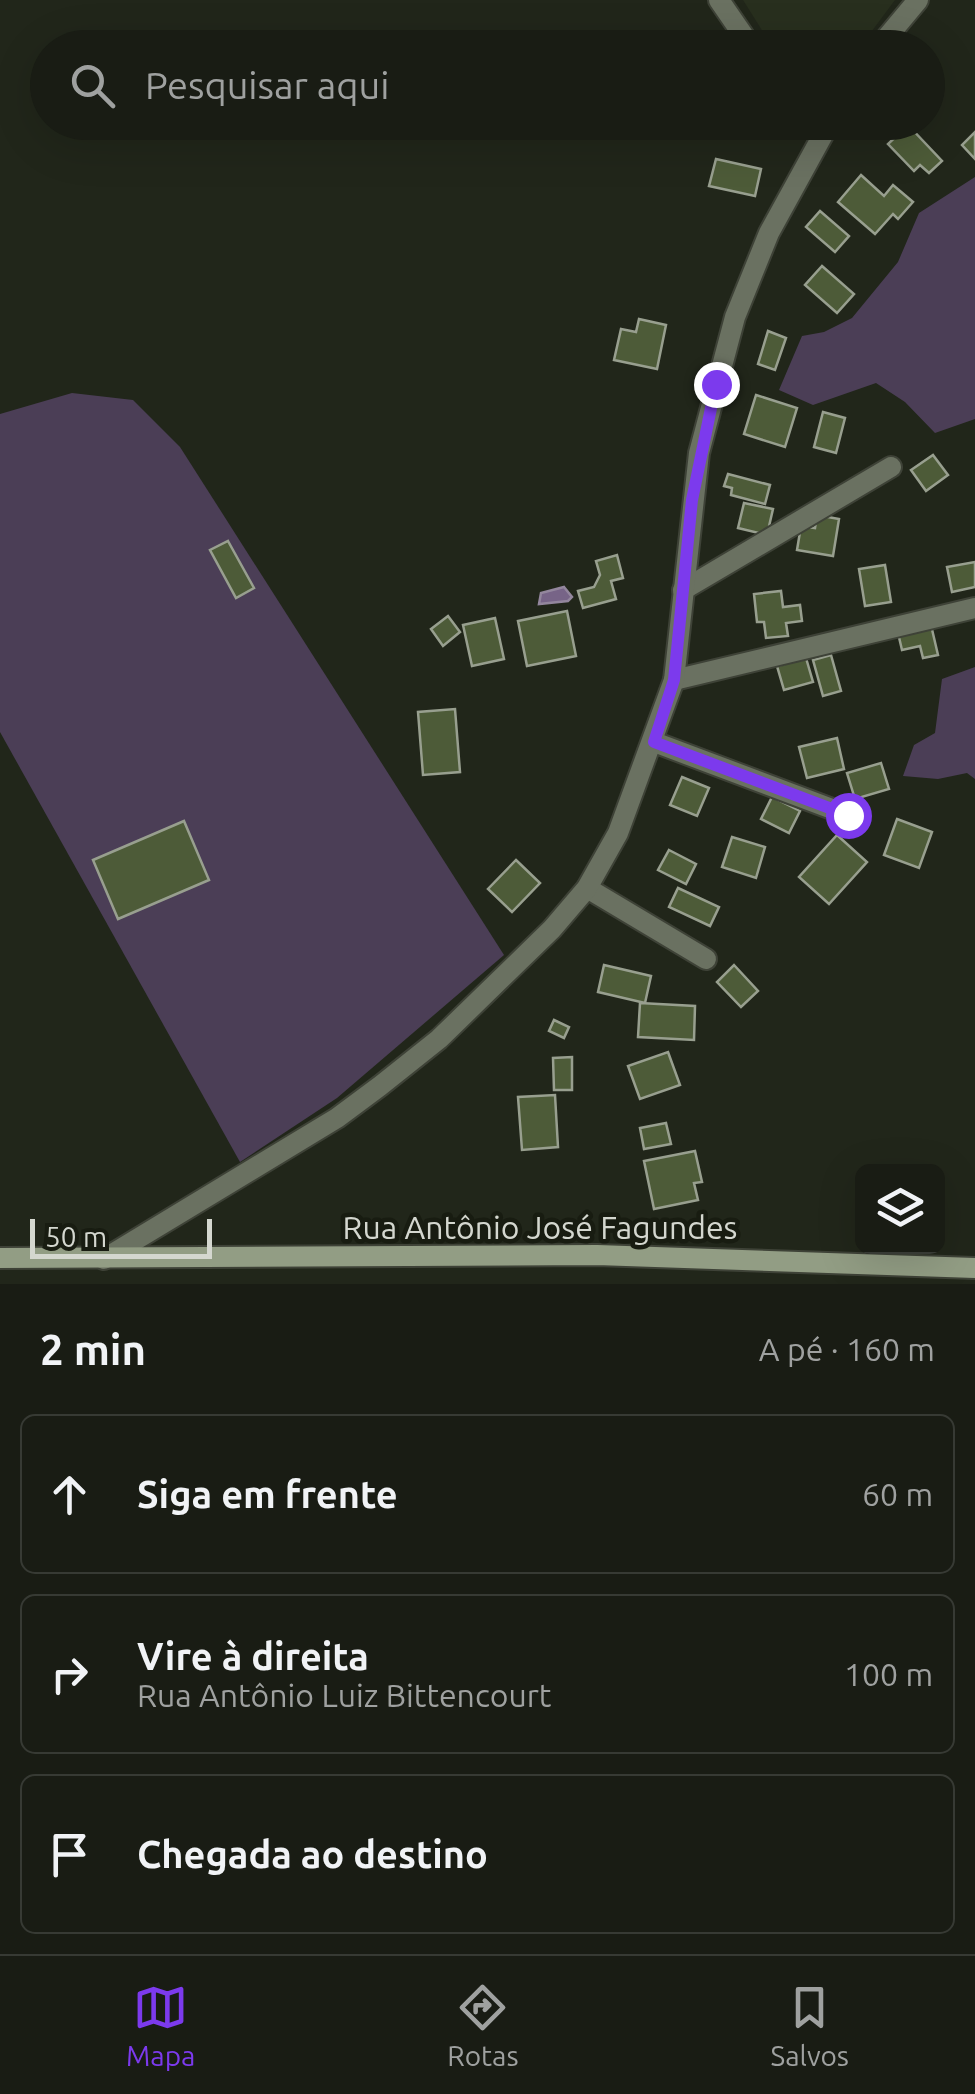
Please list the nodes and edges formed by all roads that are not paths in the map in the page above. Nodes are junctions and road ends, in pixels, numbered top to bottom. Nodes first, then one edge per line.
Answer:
1 (719, 0) edge
2 (918, 0) edge
3 (740, 30) edge
4 (893, 30) edge
5 (815, 140) edge
6 (891, 467) dead end
7 (683, 590) junction
8 (975, 608) edge
9 (674, 680) junction
10 (654, 742) junction
11 (848, 815) dead end
12 (586, 888) junction
13 (706, 959) dead end
14 (0, 1258) edge
15 (104, 1259) junction
16 (975, 1268) edge

1 - 3 street
2 - 4 street
5 - 7 street
6 - 7 street
7 - 9 street
8 - 9 street
9 - 10 street
10 - 11 street
10 - 12 street
12 - 13 street
12 - 15 street
14 - 15 main road, Rua Antônio José Fagundes
15 - 16 main road, Rua Antônio José Fagundes

